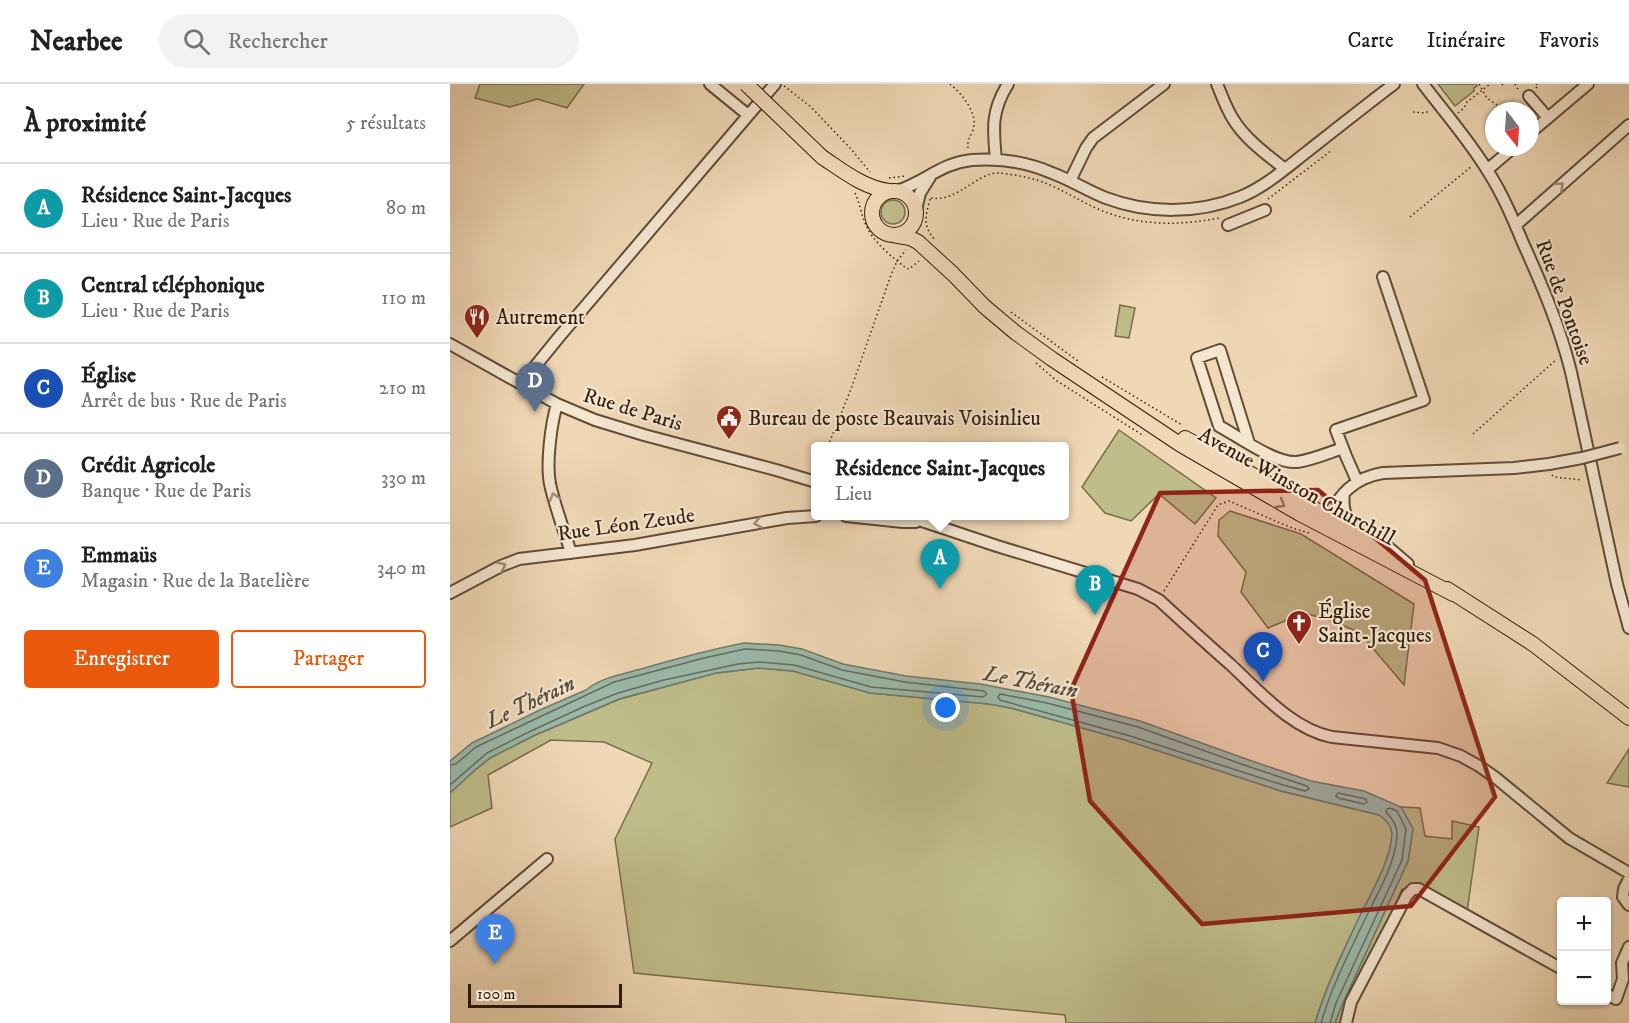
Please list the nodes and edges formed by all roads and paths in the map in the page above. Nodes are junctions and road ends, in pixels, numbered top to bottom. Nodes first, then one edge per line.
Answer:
1 (710, 84) edge
2 (746, 84) edge
3 (775, 84) edge
4 (781, 84) edge
5 (950, 84) edge
6 (1008, 84) edge
7 (1164, 84) edge
8 (1217, 84) edge
9 (1394, 84) edge
10 (1423, 84) edge
11 (1479, 84) edge
12 (1490, 84) edge
13 (1537, 84) edge
14 (1588, 84) edge
15 (1537, 88) dead end
16 (1482, 89) junction
17 (1528, 96) dead end
18 (1493, 102) edge
19 (1440, 106) junction
20 (1464, 108) dead end
21 (1413, 112) dead end
22 (748, 115) junction
23 (1548, 118) junction
24 (1629, 125) edge
25 (1539, 126) edge
26 (1503, 156) edge
27 (822, 157) junction
28 (970, 160) junction
29 (996, 160) junction
30 (1480, 160) junction
31 (1285, 169) junction
32 (1487, 170) junction
33 (932, 174) junction
34 (870, 179) dead end
35 (1070, 181) junction
36 (893, 191) junction
37 (931, 198) dead end
38 (872, 207) junction
39 (1265, 210) dead end
40 (915, 214) junction
41 (1410, 217) dead end
42 (1228, 225) dead end
43 (1516, 225) junction
44 (893, 235) junction
45 (937, 243) dead end
46 (909, 246) dead end
47 (953, 274) junction
48 (1383, 277) dead end
49 (1008, 310) dead end
50 (450, 344) edge
51 (1566, 351) junction
52 (1083, 364) dead end
53 (1096, 373) dead end
54 (523, 385) junction
55 (557, 404) junction
56 (1190, 429) dead end
57 (1473, 434) dead end
58 (830, 442) edge
59 (1249, 443) junction
60 (1625, 446) edge
61 (1343, 448) junction
62 (1554, 477) dead end
63 (811, 480) edge
64 (1583, 480) dead end
65 (1357, 481) junction
66 (1344, 493) junction
67 (811, 516) edge
68 (884, 520) edge
69 (919, 520) edge
70 (922, 521) junction
71 (1325, 521) junction
72 (571, 553) junction
73 (1408, 564) junction
74 (450, 593) edge
75 (1453, 594) junction
76 (1159, 600) junction
77 (1629, 628) edge
78 (1629, 718) edge
79 (548, 860) dead end
80 (1629, 873) edge
81 (1629, 879) edge
82 (1629, 904) edge
83 (450, 941) edge
84 (1629, 947) edge
85 (1557, 966) edge
86 (1611, 996) edge
87 (1346, 1023) edge

1 - 22 street
2 - 27 main road, bridge
3 - 22 street
4 - 34 path
5 - 28 path
6 - 29 street
7 - 35 street
8 - 31 street
9 - 31 street
10 - 19 street, Rue de Pontoise
11 - 16 path
12 - 16 path
13 - 15 path
14 - 23 street
16 - 18 path
16 - 20 path
17 - 23 street
19 - 21 path
19 - 30 street, Rue de Pontoise
22 - 54 street
23 - 25 street
43 -> 24 street
26 - 32 street
27 - 36 main road
27 - 38 main road
28 - 29 street
28 - 33 street
29 - 35 street
30 - 32 street, Rue de Pontoise
30 - 41 path
31 - 35 street
32 - 43 street, Rue de Pontoise
33 - 36 street
33 - 40 street
36 - 38 main road
36 - 40 main road
37 - 45 path
38 - 44 main road
39 - 42 street
40 - 44 main road
40 - 47 main road, Avenue Winston Churchill
43 - 51 street, Rue de Pontoise
44 - 47 main road, Avenue Winston Churchill
46 - 58 path
47 - 71 main road, Avenue Winston Churchill
48 - 61 street
49 - 52 path
50 - 54 street, Rue de Paris
51 - 57 path
51 - 77 street, Rue de Pontoise
53 - 56 path
54 - 55 street, Rue de Paris
55 - 63 street, Rue de Paris
72 -> 55 street
59 - 59 street
59 - 61 street
60 - 65 street, bridge
61 - 65 street
62 - 64 path
65 - 66 street
66 - 71 street
66 - 73 street
67 -> 72 street, Rue Léon Zeude
68 - 70 street
69 - 70 street
70 - 76 street
71 - 73 main road, Avenue Winston Churchill
71 - 75 main road, Avenue Winston Churchill
71 - 76 path
74 -> 72 street, Rue Léon Zeude
73 - 75 main road, Avenue Winston Churchill
75 - 78 main road, Avenue Winston Churchill
76 - 80 street
79 - 83 street
81 - 82 street
84 - 86 street
85 - 87 street

